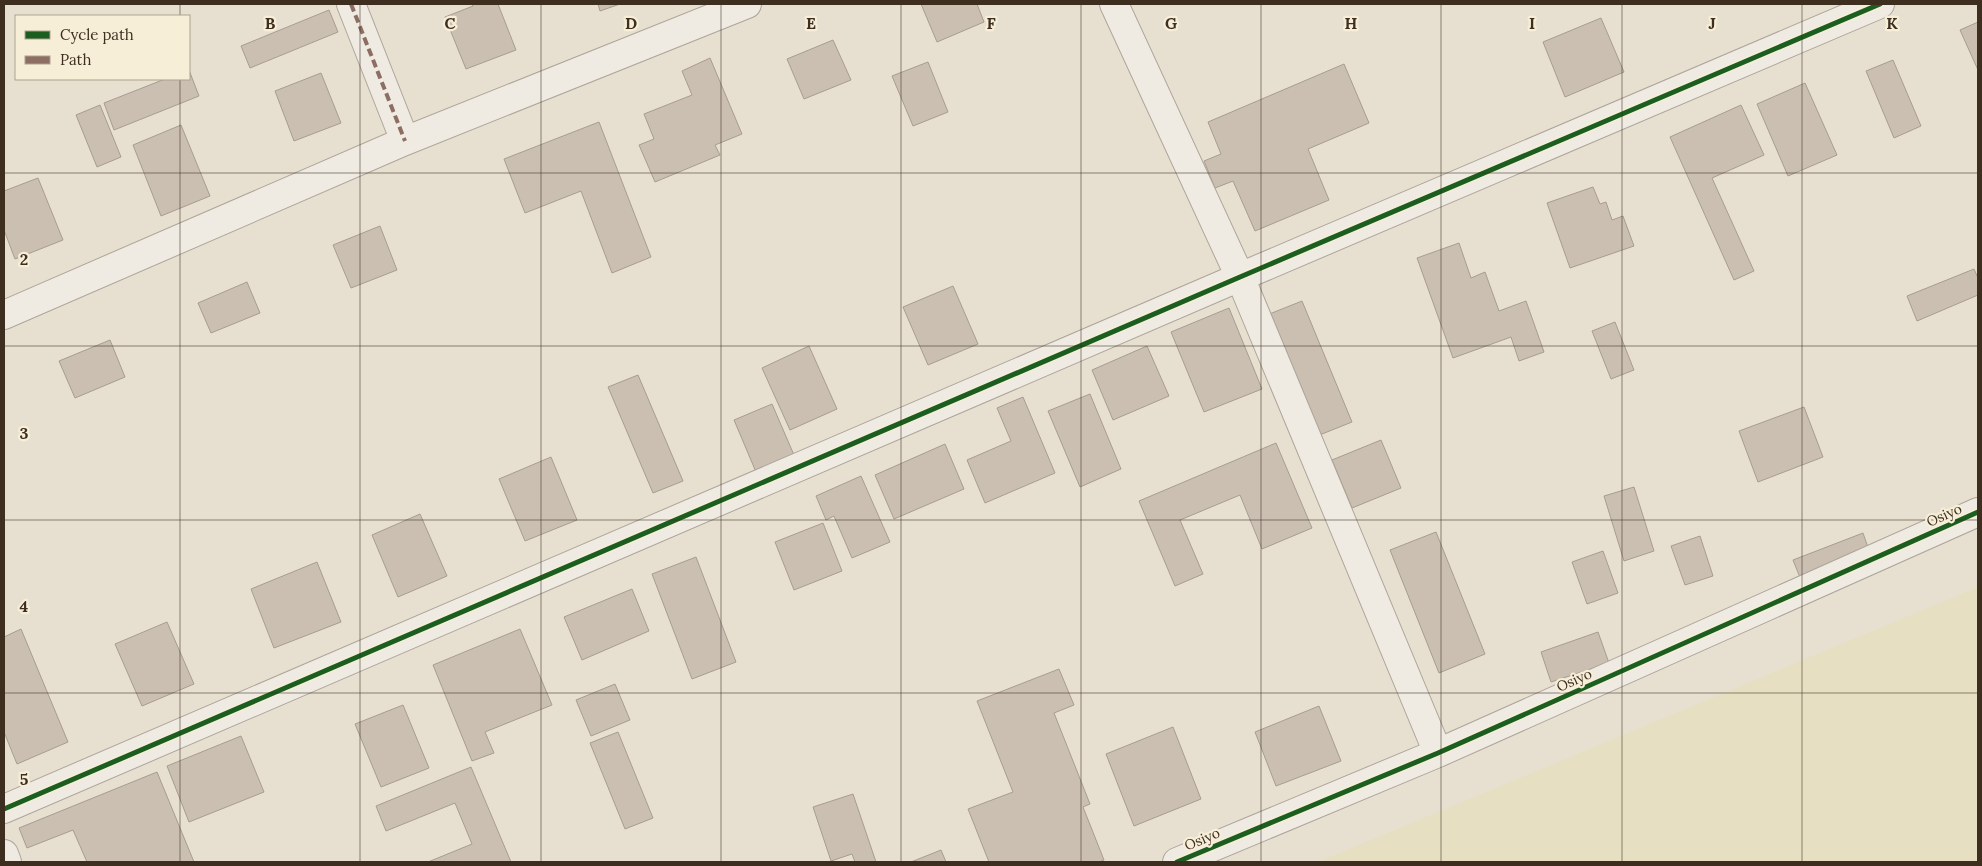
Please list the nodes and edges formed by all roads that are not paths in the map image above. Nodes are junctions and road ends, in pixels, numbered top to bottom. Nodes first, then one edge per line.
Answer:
1 (351, 4) edge
2 (747, 4) edge
3 (1114, 4) edge
4 (1880, 4) edge
5 (405, 141) junction
6 (1240, 277) junction
7 (4, 315) edge
8 (1978, 512) edge
9 (1438, 753) junction
10 (4, 809) edge
11 (4, 854) edge
12 (7, 862) edge
13 (1177, 862) edge

1 - 5 street
2 - 5 street
3 - 6 street
4 - 6 street
5 - 7 street
6 - 9 street
6 - 10 street
8 - 9 street, Osiyo
9 - 13 street, Osiyo
11 - 12 street

